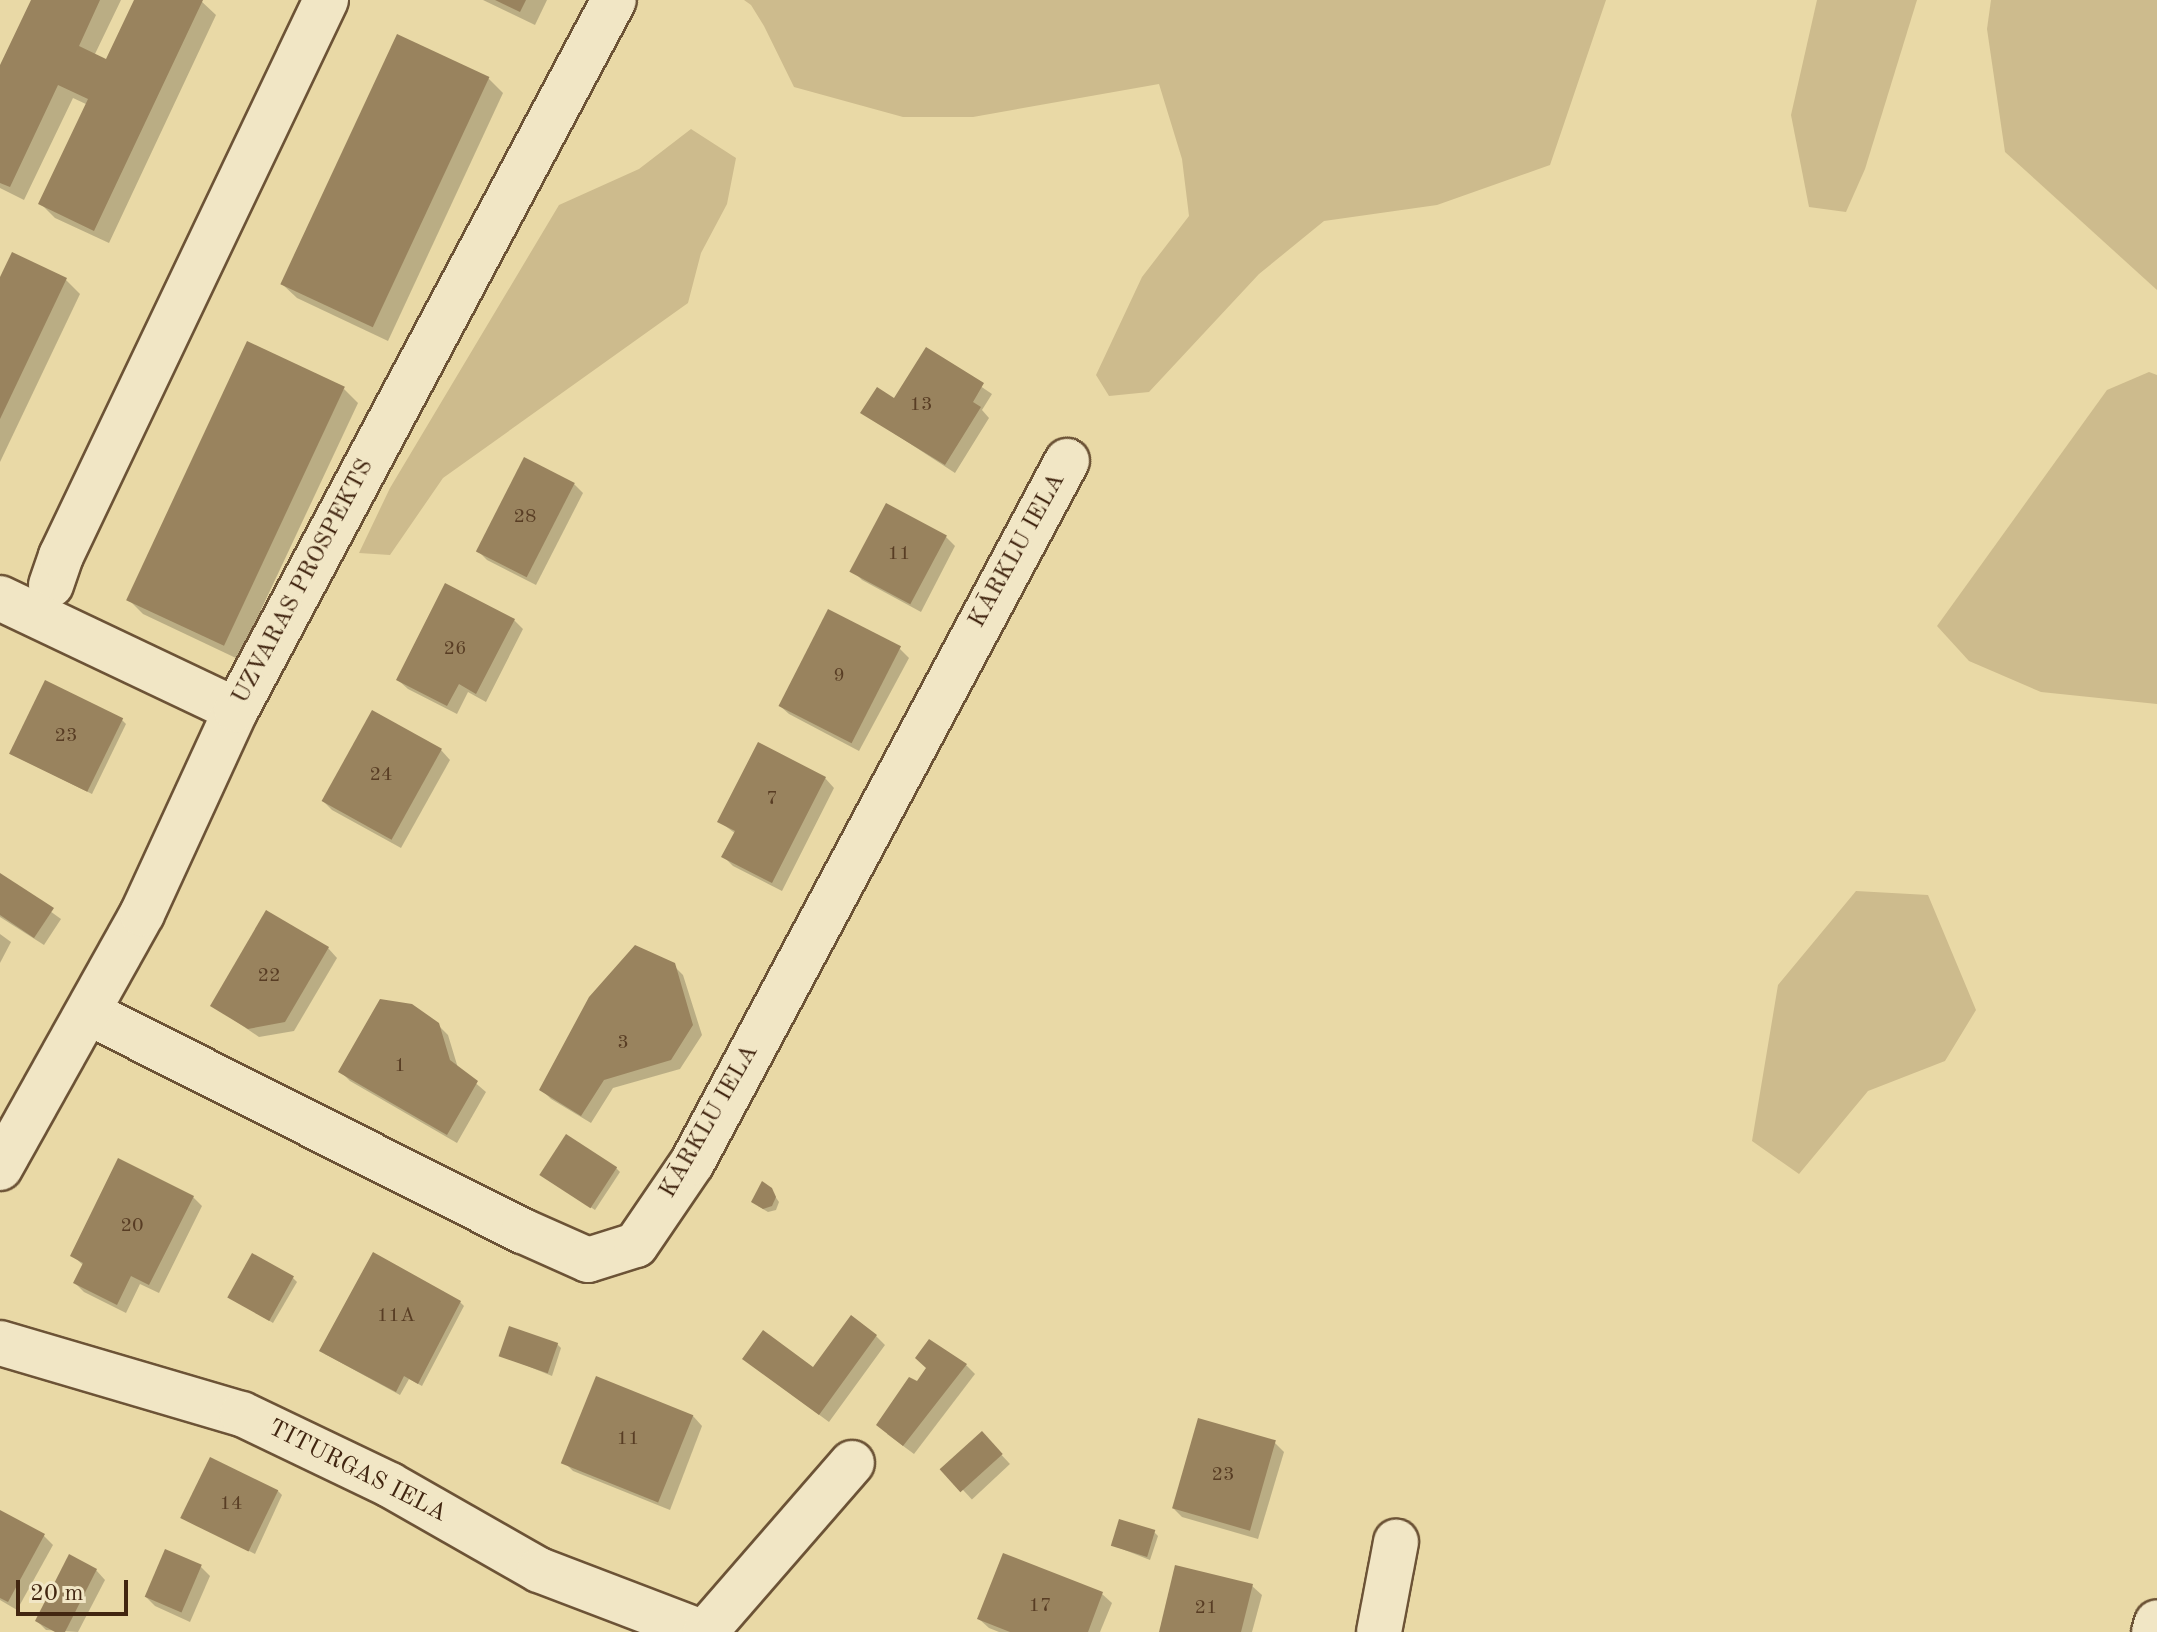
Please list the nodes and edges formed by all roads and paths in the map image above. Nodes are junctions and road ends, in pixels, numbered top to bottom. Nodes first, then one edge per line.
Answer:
1 (326, 0) edge
2 (614, 0) edge
3 (1067, 461) dead end
4 (51, 585) dead end
5 (0, 598) edge
6 (236, 710) junction
7 (89, 1013) junction
8 (0, 1168) edge
9 (0, 1343) edge
10 (852, 1463) dead end
11 (1396, 1542) dead end
12 (2157, 1622) edge
13 (651, 1623) edge
14 (703, 1632) edge
15 (1379, 1632) edge
16 (2154, 1632) edge

1 - 4 street
2 - 6 street, UZVARAS PROSPEKTS
3 - 7 street, KĀRKLU IELA
5 - 6 street
6 - 7 street, UZVARAS PROSPEKTS
7 - 8 street, UZVARAS PROSPEKTS
9 - 13 street, TITURGAS IELA
10 - 14 street
11 - 15 street
12 - 16 street
13 - 14 street, TITURGAS IELA

